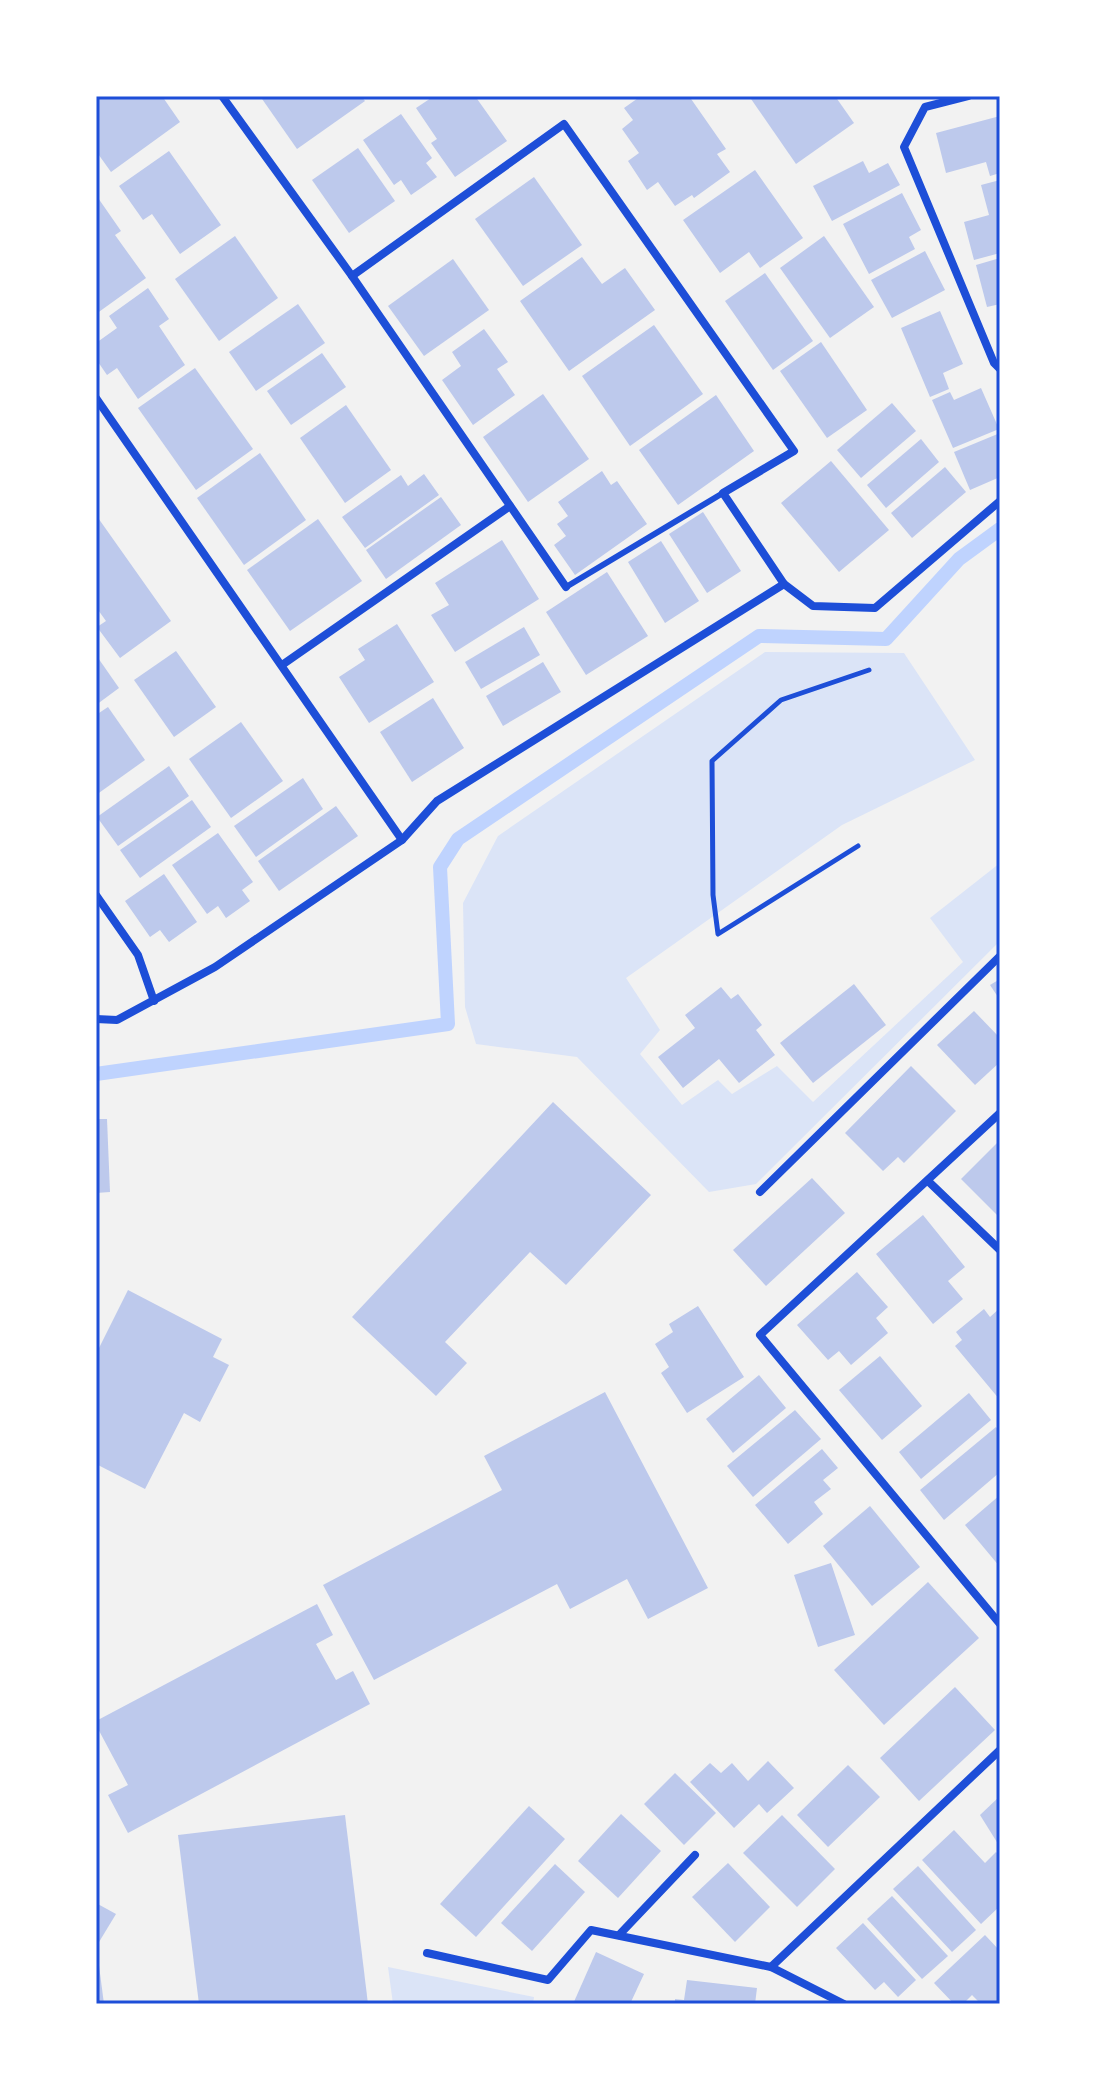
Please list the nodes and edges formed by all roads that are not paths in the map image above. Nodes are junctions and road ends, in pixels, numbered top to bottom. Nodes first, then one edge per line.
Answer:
1 (222, 96) edge
2 (968, 96) edge
3 (352, 276) junction
4 (1000, 369) edge
5 (96, 398) edge
6 (723, 493) junction
7 (1000, 501) edge
8 (510, 506) junction
9 (784, 584) junction
10 (566, 587) joint
11 (282, 665) junction
12 (402, 840) junction
13 (96, 895) edge
14 (1000, 956) edge
15 (154, 1001) junction
16 (96, 1019) edge
17 (1000, 1113) edge
18 (928, 1181) junction
19 (760, 1192) dead end
20 (1000, 1250) edge
21 (1000, 1624) edge
22 (1000, 1750) edge
23 (695, 1855) dead end
24 (619, 1935) junction
25 (427, 1953) dead end
26 (771, 1967) junction
27 (844, 2004) edge

1 - 3 street
2 - 4 street
3 - 6 street
3 - 8 street
5 - 11 street
6 - 9 street
6 - 10 lane
7 - 9 street
8 - 10 street
8 - 11 street
9 - 12 street
11 - 12 street
12 - 15 street
13 - 15 street
14 - 19 street
15 - 16 street
17 - 18 street
18 - 20 street
18 - 21 street
22 - 26 street
23 - 24 street
24 - 25 street
24 - 26 street
26 - 27 street

